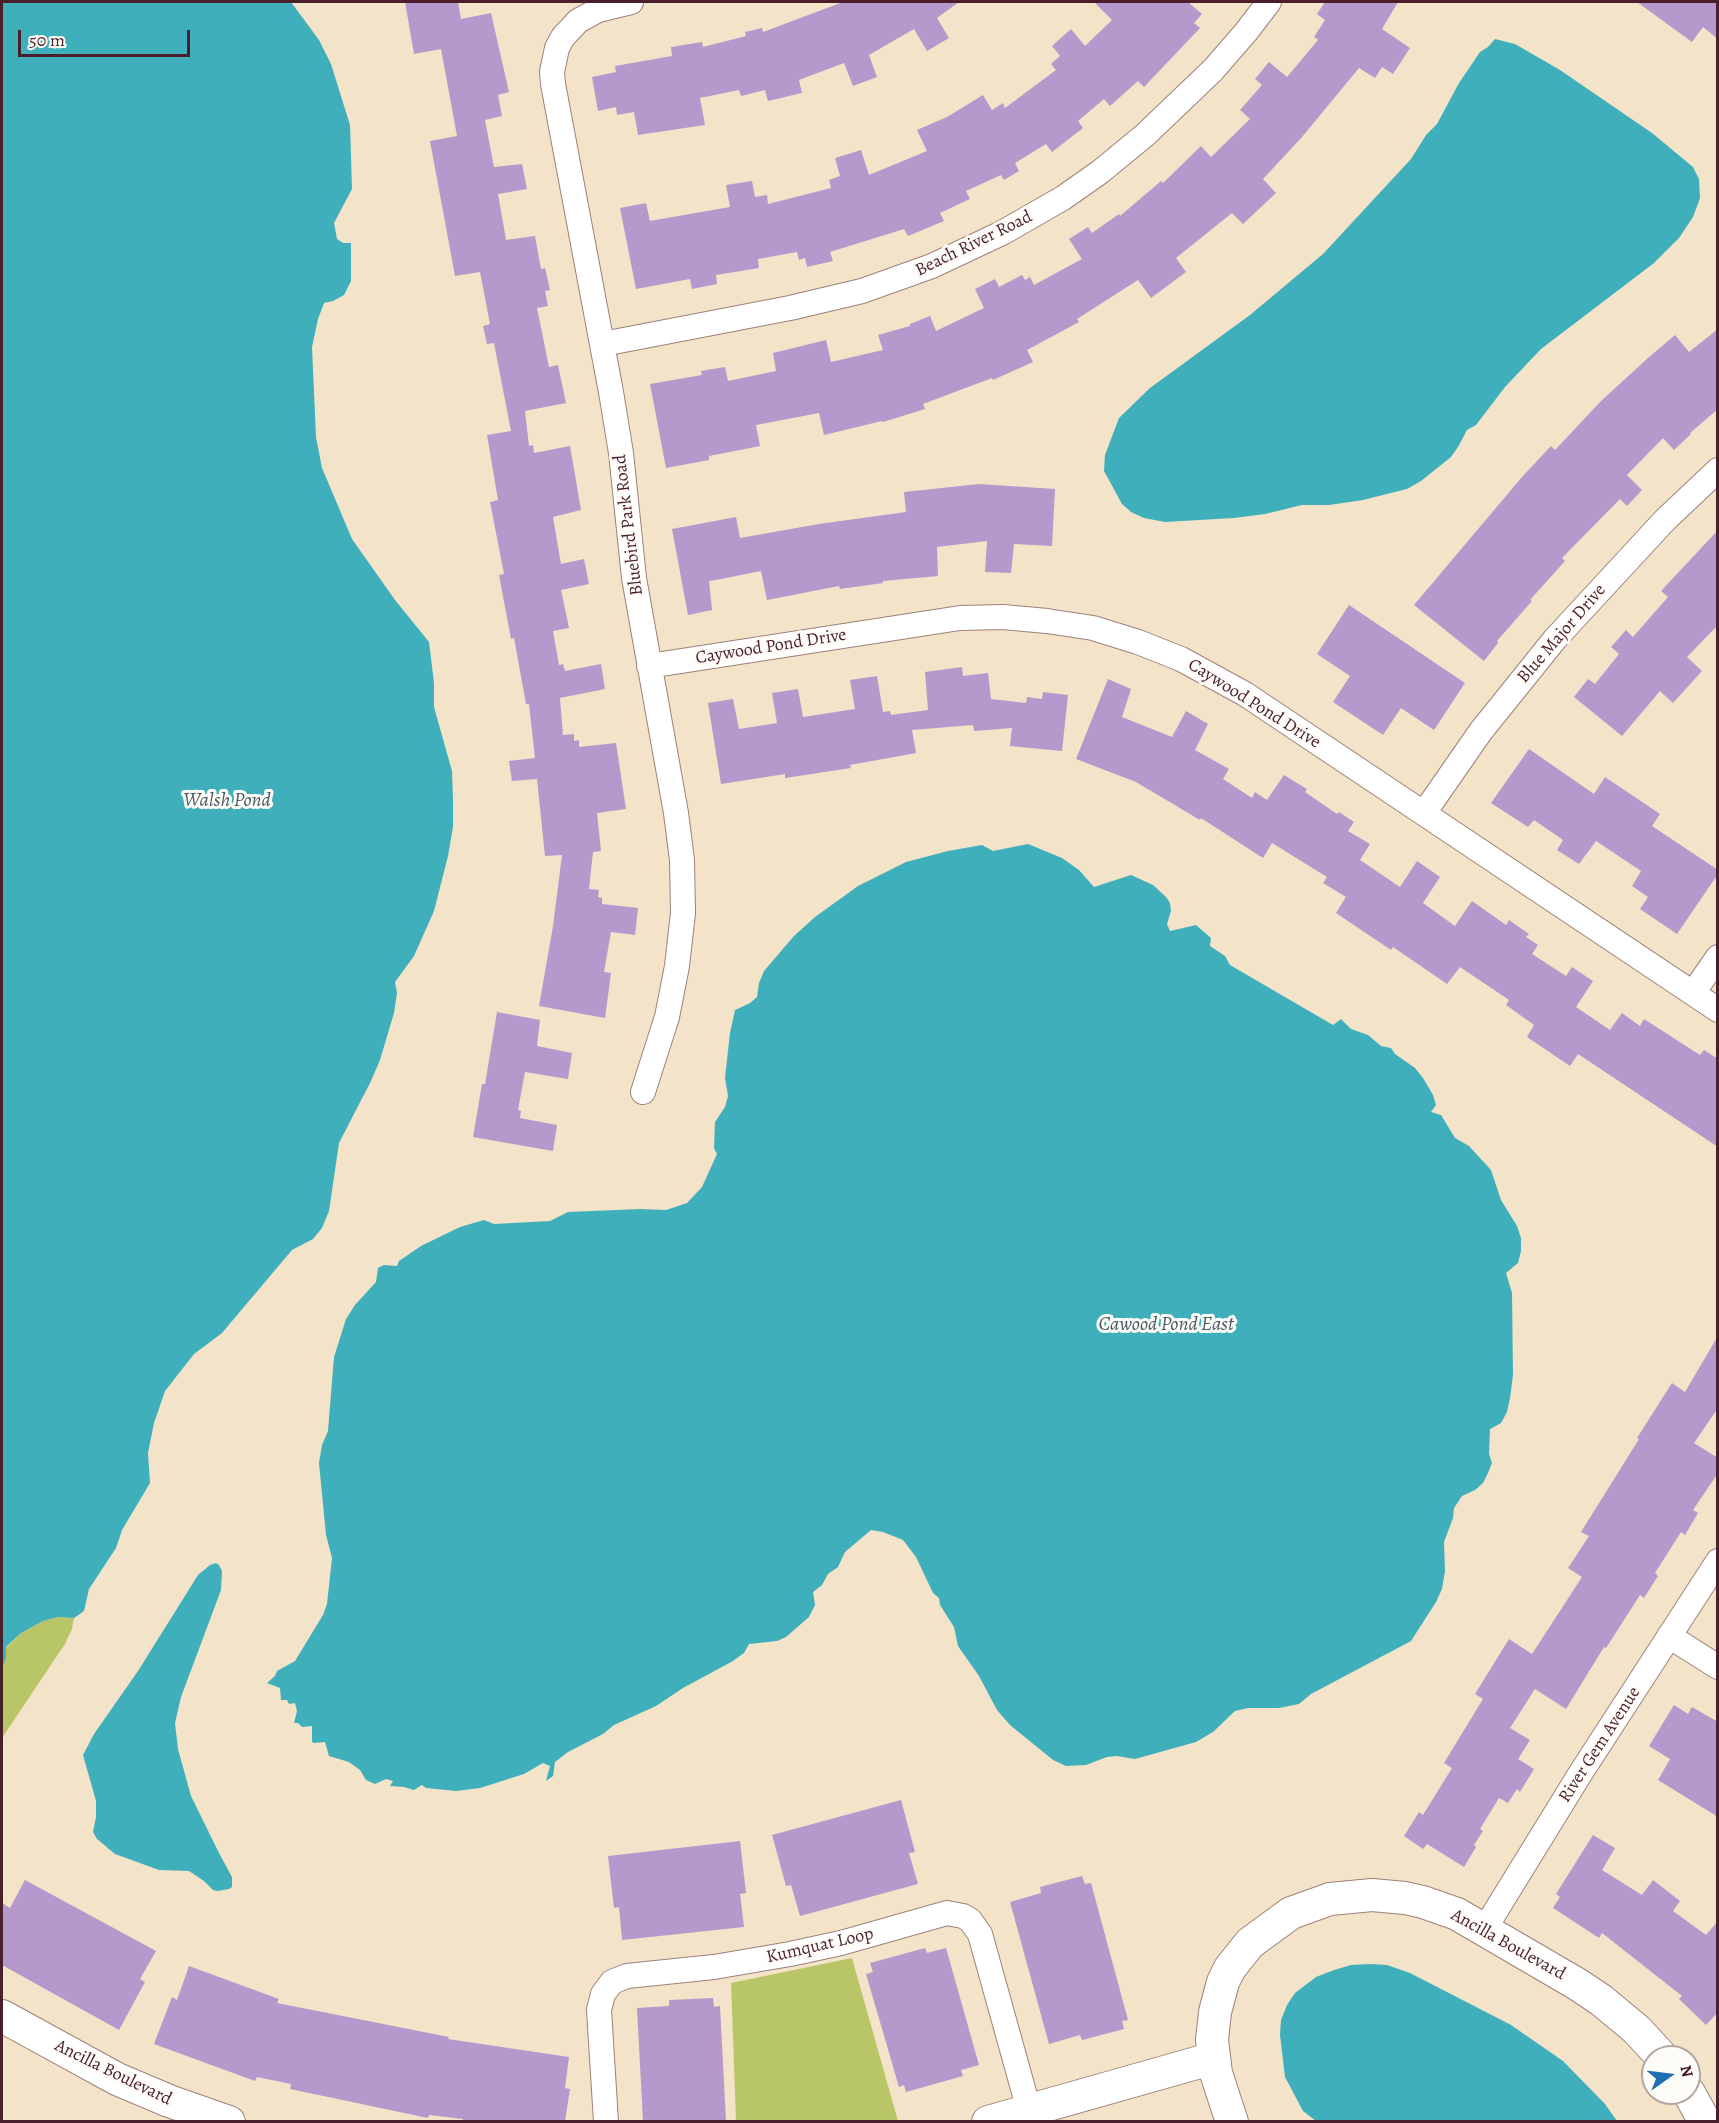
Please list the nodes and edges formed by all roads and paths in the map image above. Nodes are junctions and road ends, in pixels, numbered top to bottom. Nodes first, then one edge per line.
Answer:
1 (632, 2) edge
2 (1269, 2) edge
3 (603, 344) junction
4 (1718, 470) edge
5 (649, 666) junction
6 (1424, 813) junction
7 (1718, 957) edge
8 (1693, 993) junction
9 (1718, 1010) edge
10 (643, 1092) dead end
11 (1718, 1561) edge
12 (1669, 1636) junction
13 (1718, 1667) edge
14 (1484, 1930) junction
15 (2, 2016) edge
16 (1651, 2045) edge
17 (1214, 2058) junction
18 (1696, 2105) edge
19 (1029, 2110) junction
20 (229, 2121) edge
21 (606, 2121) edge
22 (988, 2121) edge
23 (1232, 2121) edge
24 (1705, 2121) edge

1 - 3 street, Bluebird Park Road
2 - 3 street, Beach River Road
3 - 5 street, Bluebird Park Road
4 - 6 street, Blue Major Drive
5 - 6 street, Caywood Pond Drive
5 - 10 street, Bluebird Park Road
6 - 8 street, Caywood Pond Drive
7 - 8 street
8 - 9 street, Caywood Pond Drive
11 - 12 street, River Gem Avenue
12 - 13 street
12 - 14 street, River Gem Avenue
14 - 16 street, Ancilla Boulevard
14 - 17 street, Ancilla Boulevard
15 - 20 street, Ancilla Boulevard
17 - 19 street
17 - 23 street, Ancilla Boulevard
18 - 24 street
19 - 21 street, Kumquat Loop
19 - 22 street

